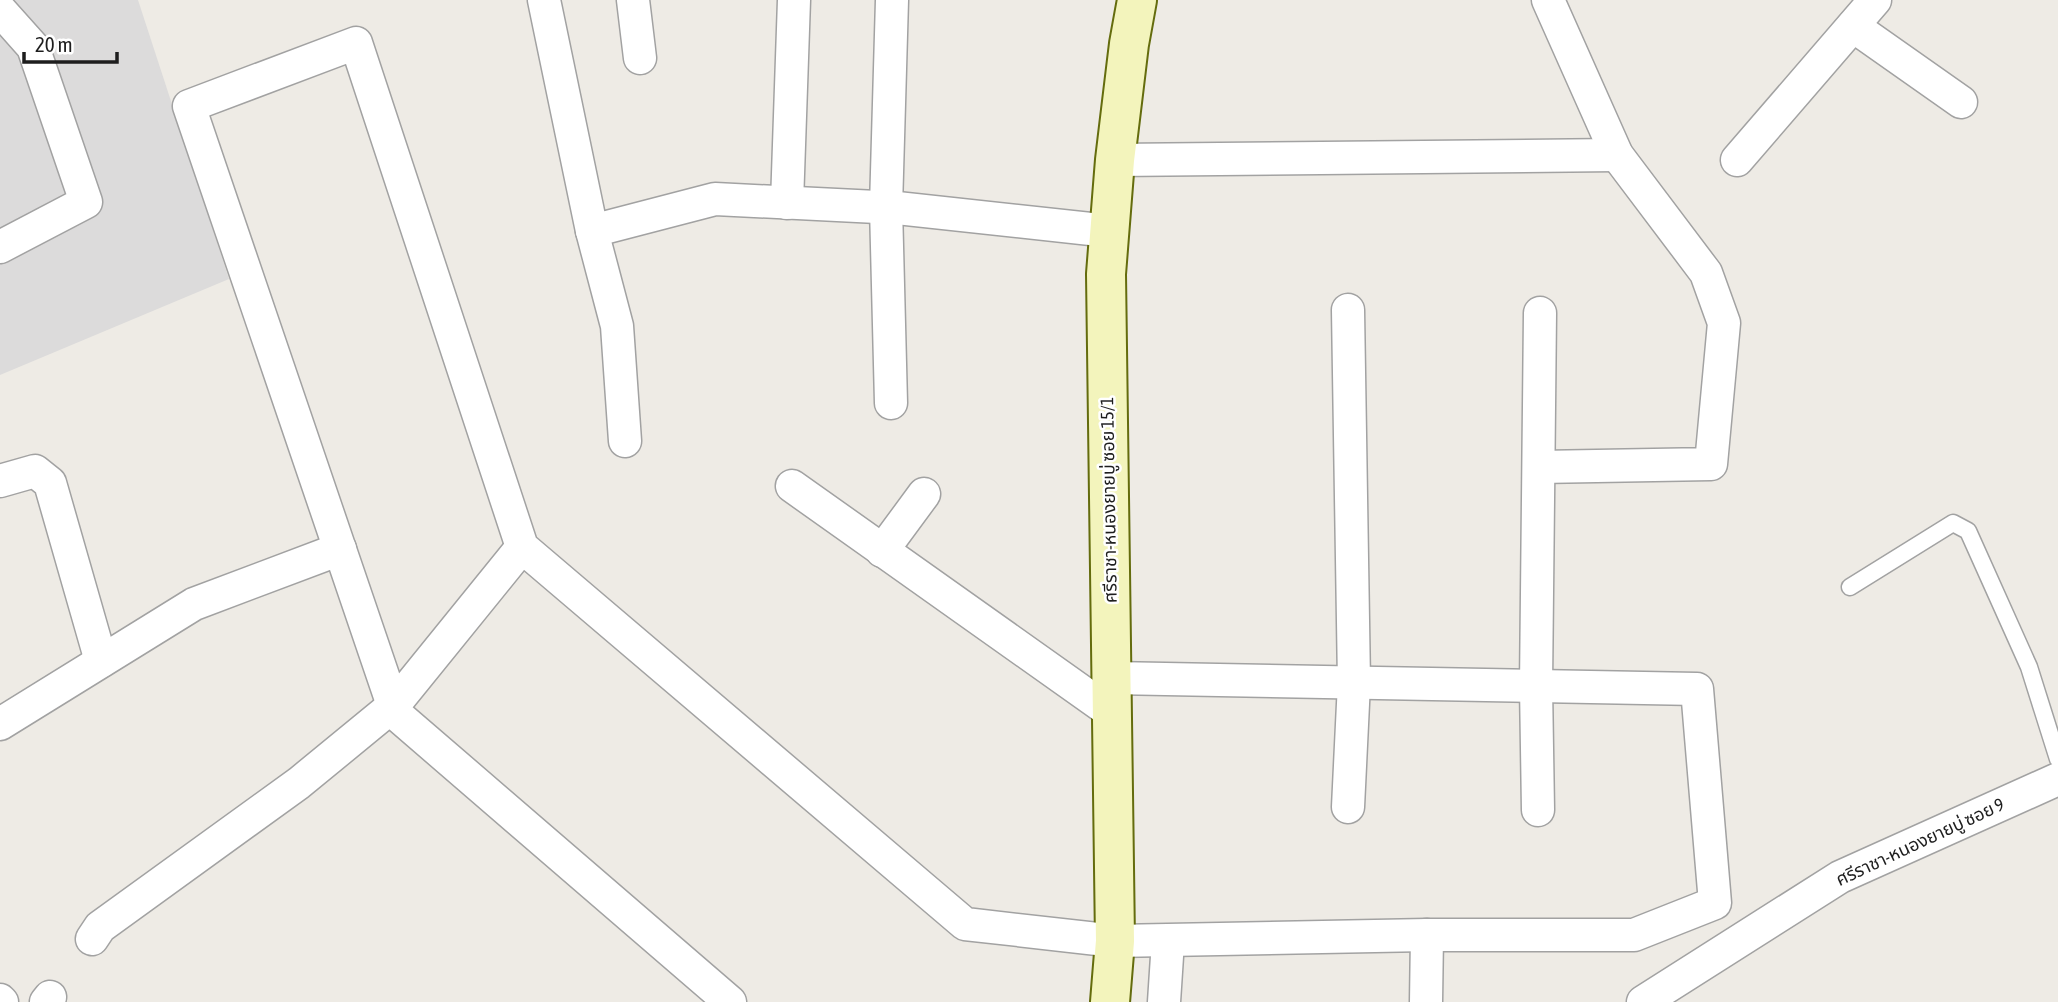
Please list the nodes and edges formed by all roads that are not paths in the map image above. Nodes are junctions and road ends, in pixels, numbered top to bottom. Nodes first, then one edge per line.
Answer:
1 (544, 0) edge
2 (634, 0) edge
3 (794, 0) edge
4 (892, 0) edge
5 (1138, 0) edge
6 (1548, 0) edge
7 (1875, 0) edge
8 (0, 10) edge
9 (1853, 26) junction
10 (640, 58) dead end
11 (1961, 103) dead end
12 (1616, 155) junction
13 (1115, 160) junction
14 (1737, 160) dead end
15 (787, 202) junction
16 (886, 207) junction
17 (592, 231) junction
18 (1109, 232) junction
19 (0, 247) edge
20 (1348, 310) dead end
21 (1541, 313) dead end
22 (891, 403) dead end
23 (625, 441) dead end
24 (1539, 467) junction
25 (0, 481) edge
26 (792, 486) dead end
27 (924, 494) dead end
28 (522, 547) junction
29 (340, 549) junction
30 (882, 551) junction
31 (1850, 587) dead end
32 (101, 661) junction
33 (1354, 683) junction
34 (1536, 686) junction
35 (1112, 696) junction
36 (394, 705) junction
37 (0, 724) edge
38 (2058, 760) edge
39 (2058, 779) edge
40 (1348, 807) dead end
41 (1538, 810) dead end
42 (1427, 935) junction
43 (92, 939) dead end
44 (1115, 941) junction
45 (1168, 941) junction
46 (730, 1002) edge
47 (1110, 1002) edge
48 (1164, 1002) edge
49 (1426, 1002) edge
50 (1643, 1002) edge

1 - 17 street
2 - 10 street
3 - 15 street
4 - 16 street
5 - 13 street, ศรีราชา-หนองยายบู่ ซอย 15/1
6 - 12 street
7 - 9 street
8 - 19 street
9 - 11 street
9 - 14 street
12 - 13 street
12 - 24 street
13 - 18 street, ศรีราชา-หนองยายบู่ ซอย 15/1
15 - 16 street
15 - 17 street
16 - 18 street
16 - 22 street
17 - 23 street
18 - 35 street, ศรีราชา-หนองยายบู่ ซอย 15/1
20 - 33 street
21 - 24 street
24 - 34 street
25 - 32 street
26 - 30 street
27 - 30 street
28 - 29 street
28 - 36 street
28 - 44 street
29 - 32 street
29 - 36 street
30 - 35 street
31 - 38 lane
32 - 37 street
33 - 34 street
33 - 35 street
33 - 40 street
34 - 41 street
34 - 42 street
35 - 44 street, ศรีราชา-หนองยายบู่ ซอย 15/1
36 - 43 street
36 - 46 street
39 - 50 street, ศรีราชา-หนองยายบู่ ซอย 9
42 - 45 street
42 - 49 street
44 - 45 street
44 - 47 street, ศรีราชา-หนองยายบู่ ซอย 15/1
45 - 48 street

